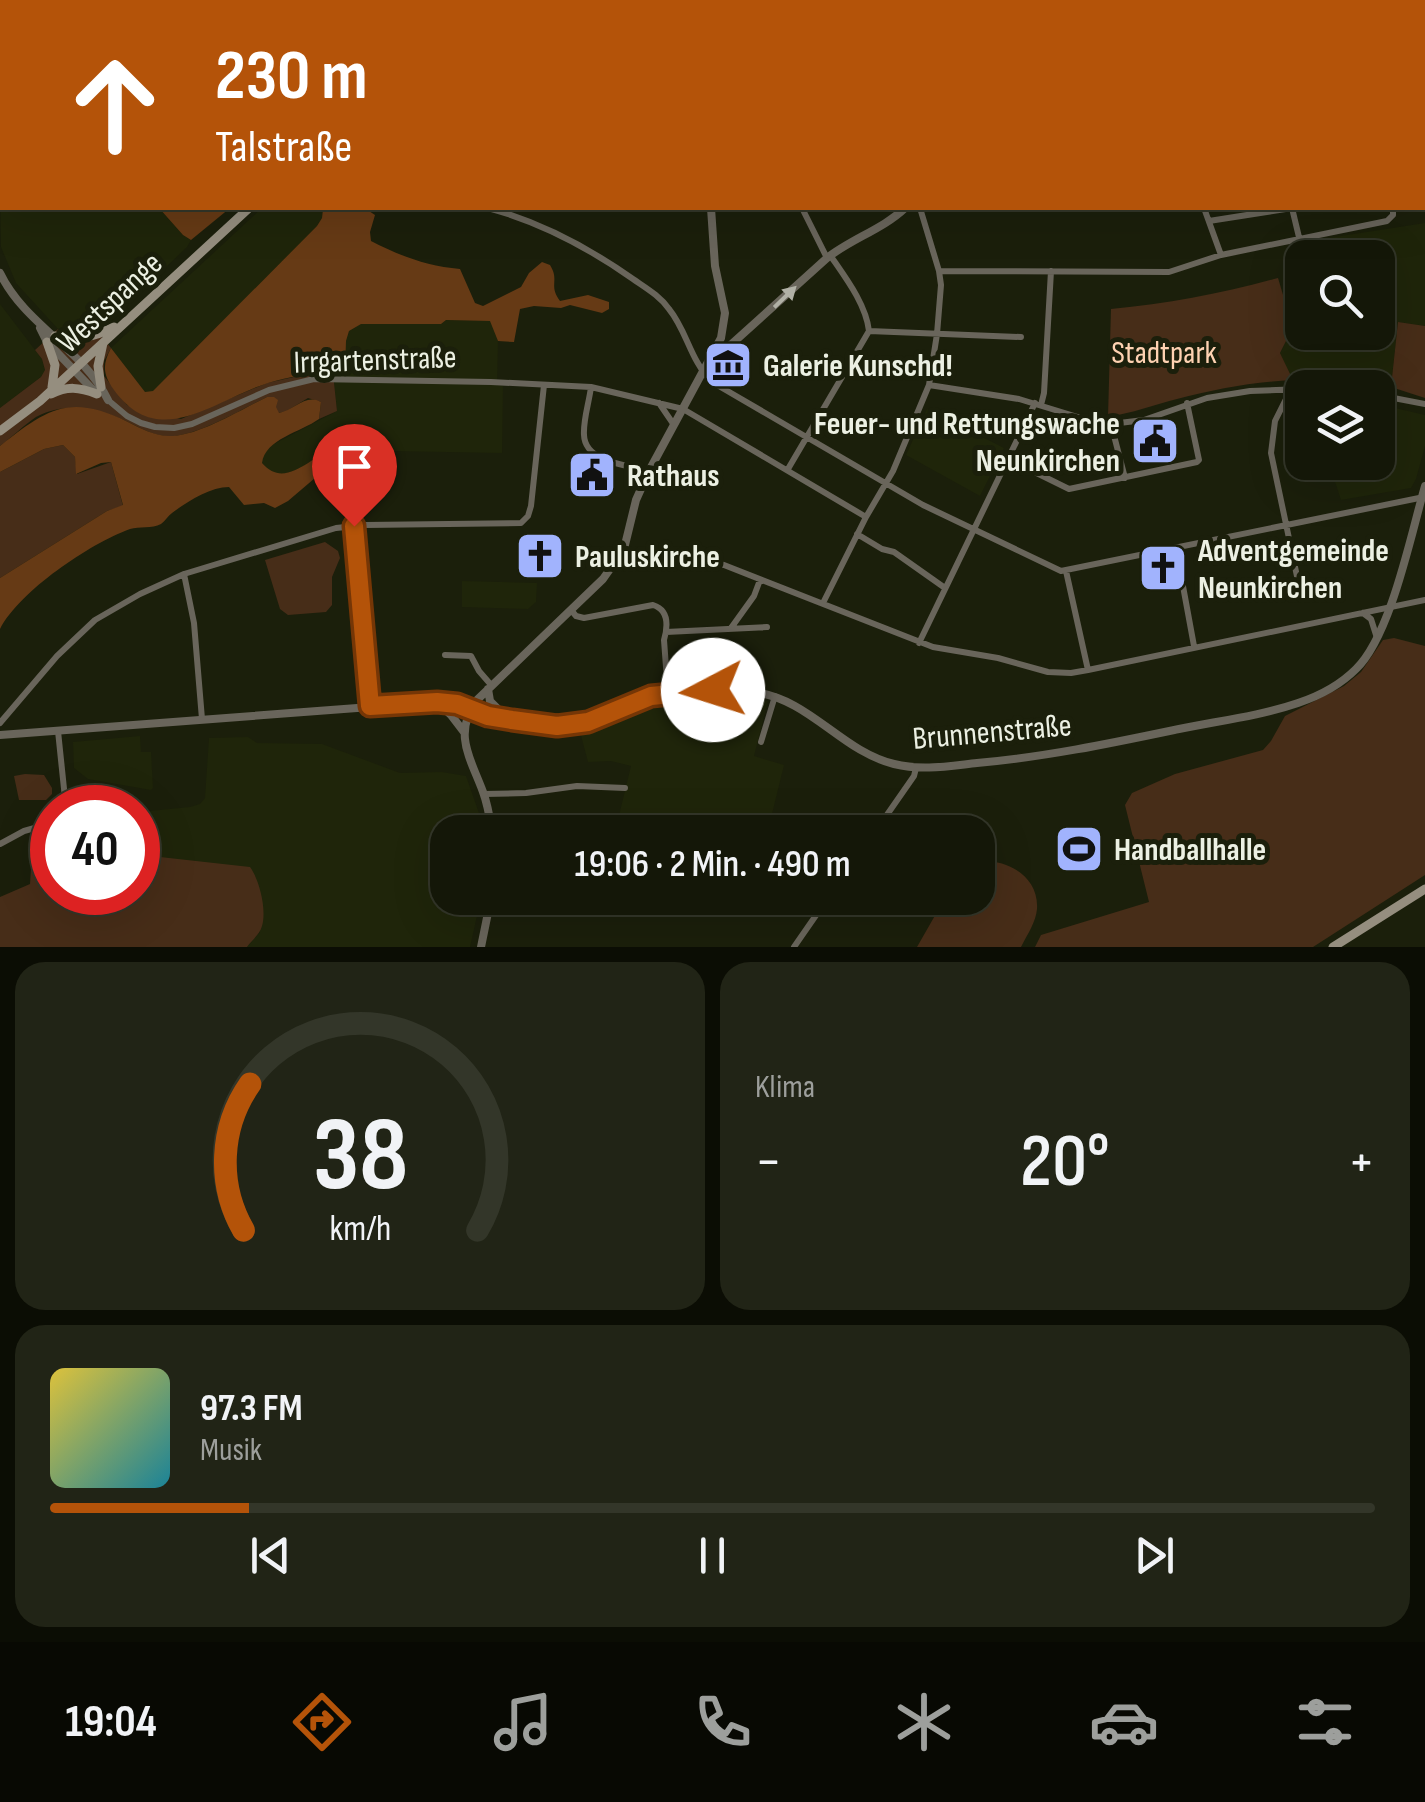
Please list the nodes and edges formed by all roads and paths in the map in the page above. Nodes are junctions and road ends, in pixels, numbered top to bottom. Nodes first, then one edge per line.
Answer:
1 (247, 210) edge
2 (495, 210) edge
3 (712, 210) edge
4 (803, 210) edge
5 (902, 210) edge
6 (924, 210) edge
7 (1205, 210) edge
8 (1279, 210) edge
9 (1292, 210) edge
10 (1392, 210) edge
11 (1209, 221) junction
12 (1299, 238) junction
13 (1222, 255) junction
14 (828, 257) junction
15 (939, 271) junction
16 (1051, 272) junction
17 (3, 285) edge
18 (126, 320) junction
19 (725, 324) junction
20 (869, 331) junction
21 (937, 334) junction
22 (739, 337) junction
23 (1021, 338) dead end
24 (51, 339) junction
25 (104, 341) junction
26 (76, 366) junction
27 (704, 372) junction
28 (544, 386) junction
29 (928, 386) junction
30 (590, 388) junction
31 (1285, 389) edge
32 (51, 390) junction
33 (99, 390) junction
34 (1395, 398) edge
35 (108, 400) joint
36 (40, 401) junction
37 (1285, 401) edge
38 (658, 402) junction
39 (1187, 403) junction
40 (1038, 404) junction
41 (1425, 404) edge
42 (683, 409) junction
43 (1111, 424) junction
44 (674, 425) junction
45 (0, 431) edge
46 (806, 437) junction
47 (1008, 460) junction
48 (788, 469) junction
49 (649, 471) junction
50 (1125, 478) junction
51 (886, 484) junction
52 (1425, 486) edge
53 (1423, 497) edge
54 (866, 517) junction
55 (354, 526) junction
56 (1286, 527) junction
57 (974, 530) junction
58 (857, 534) junction
59 (1176, 548) junction
60 (624, 549) junction
61 (1066, 572) junction
62 (184, 574) junction
63 (760, 580) junction
64 (1298, 581) dead end
65 (944, 588) junction
66 (1425, 600) edge
67 (823, 603) junction
68 (1390, 607) junction
69 (571, 610) junction
70 (1362, 612) junction
71 (767, 627) dead end
72 (730, 629) junction
73 (666, 632) junction
74 (1377, 638) junction
75 (919, 643) junction
76 (1194, 646) junction
77 (445, 655) dead end
78 (1088, 670) junction
79 (490, 688) junction
80 (668, 694) junction
81 (775, 696) junction
82 (437, 702) junction
83 (370, 706) junction
84 (471, 708) junction
85 (202, 719) junction
86 (512, 720) junction
87 (0, 723) edge
88 (58, 732) junction
89 (464, 732) junction
90 (0, 736) edge
91 (761, 742) dead end
92 (916, 768) junction
93 (64, 785) edge
94 (625, 788) dead end
95 (484, 794) junction
96 (488, 815) edge
97 (887, 815) edge
98 (30, 828) edge
99 (0, 844) edge
100 (1425, 889) edge
101 (487, 915) edge
102 (815, 915) edge
103 (481, 947) edge
104 (794, 947) edge
105 (1333, 947) edge

1 - 18 main road, Westspange
2 - 27 street
3 - 19 street
4 - 14 street
5 - 14 street
6 - 15 street
7 - 11 street
8 - 11 street
9 - 12 street
10 - 12 street
11 - 13 street
12 - 13 street
13 - 16 street
14 - 20 street
22 -> 14 street
15 - 16 street
15 - 21 street
16 - 40 street
17 - 24 street, Irrgartenstraße
18 - 24 main road
18 - 25 main road, Westspange
19 - 22 street
19 - 27 street
20 - 21 street
20 - 46 street
21 - 23 street
21 - 29 street
22 - 27 street
24 - 26 street, Irrgartenstraße
24 - 32 main road
25 - 26 main road, Westspange
25 - 33 main road
26 - 32 main road, Westspange
26 - 33 street, Irrgartenstraße
27 - 42 street
27 - 46 street
28 - 30 street, Irrgartenstraße
28 - 35 street, Irrgartenstraße
28 - 55 street
29 - 40 street
29 - 51 street
30 - 38 street, Irrgartenstraße
30 - 49 street
31 - 39 street
32 - 36 main road, Westspange
33 - 35 street, Irrgartenstraße
33 - 36 main road
34 - 41 street
36 - 45 main road, Westspange
37 - 56 street
38 - 42 street, Irrgartenstraße
38 - 44 street
39 - 43 street
39 - 50 street
40 - 43 street
40 - 47 street
42 - 44 street
42 - 48 street, Irrgartenstraße
43 - 50 street
44 - 49 street
46 - 48 street
46 - 51 street
47 - 50 street
47 - 57 street
48 - 54 street, Irrgartenstraße
49 - 60 street
51 - 54 street
51 - 57 street
52 - 53 street, Brunnenstraße
53 - 56 street
53 - 68 street, Brunnenstraße
54 - 58 street
55 - 62 street
55 - 83 street
56 - 59 street
56 - 64 street
57 - 61 street
57 - 65 street
58 - 65 street
58 - 67 street
59 - 61 street
59 - 76 street
60 - 63 street
60 - 69 street
61 - 78 street
62 - 85 street
62 - 87 street
63 - 67 street
63 - 72 street
65 - 75 street
66 - 68 street
67 - 75 street
68 - 70 street
68 - 74 street, Brunnenstraße
69 - 73 street
69 - 79 street
70 - 74 street
70 - 76 street
71 - 72 street
72 - 73 street
73 - 80 street
74 - 92 street, Brunnenstraße
75 - 78 street
76 - 78 street
77 - 79 street
79 - 84 street
79 - 86 street
80 - 81 street, Brunnenstraße
80 - 86 street, Brunnenstraße
81 - 91 street
81 - 92 street, Brunnenstraße
82 - 83 street, Brunnenstraße
82 - 84 street, Brunnenstraße
82 - 89 street
83 - 85 street, Brunnenstraße
84 - 86 street, Brunnenstraße
84 - 89 street
85 - 88 street, Brunnenstraße
88 - 90 street, Brunnenstraße
88 - 93 street
89 - 95 street
92 - 97 street
94 - 95 street
95 - 96 street
98 - 99 street
100 - 105 main road
101 - 103 street
102 - 104 street

